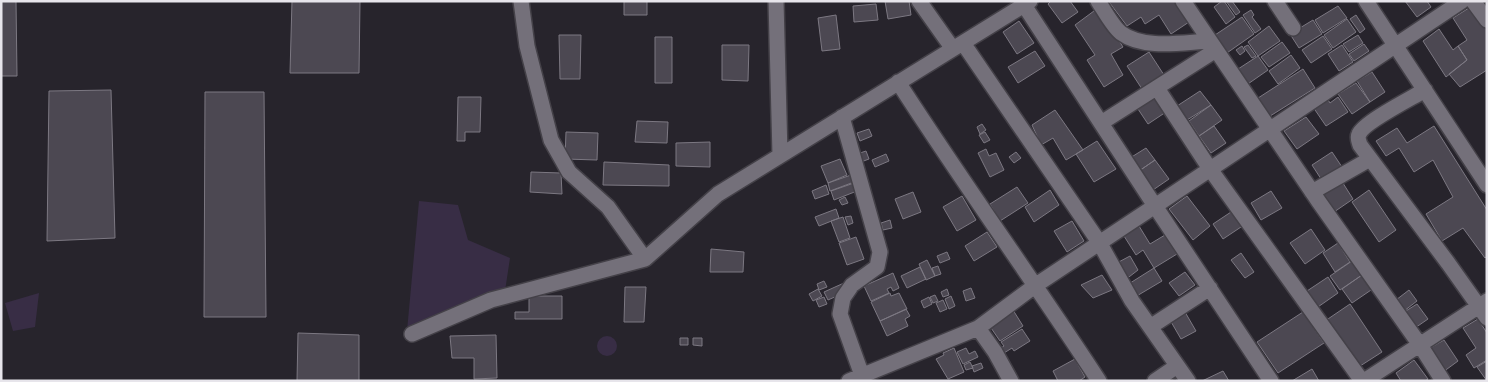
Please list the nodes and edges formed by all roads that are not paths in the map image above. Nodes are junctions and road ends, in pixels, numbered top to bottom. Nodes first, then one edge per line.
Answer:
1 (521, 1) edge
2 (776, 1) edge
3 (919, 1) edge
4 (1098, 1) edge
5 (1183, 1) edge
6 (1275, 1) edge
7 (1366, 1) edge
8 (1462, 1) edge
9 (1473, 1) edge
10 (1025, 3) edge
11 (1487, 20) edge
12 (1293, 28) dead end
13 (958, 46) junction
14 (1213, 46) junction
15 (1396, 47) junction
16 (898, 82) junction
17 (1157, 88) junction
18 (1424, 90) junction
19 (842, 117) junction
20 (1101, 123) junction
21 (1270, 130) junction
22 (780, 155) junction
23 (1370, 159) junction
24 (1210, 169) junction
25 (1487, 185) edge
26 (1312, 192) junction
27 (1156, 206) junction
28 (1099, 242) junction
29 (645, 259) junction
30 (1036, 285) junction
31 (1210, 288) junction
32 (1484, 308) edge
33 (1150, 327) junction
34 (978, 328) junction
35 (412, 334) dead end
36 (1420, 345) junction
37 (1177, 366) junction
38 (858, 379) edge
39 (1011, 381) edge
40 (1099, 381) edge
41 (1155, 381) edge
42 (1188, 381) edge
43 (1271, 381) edge
44 (1363, 381) edge
45 (1443, 381) edge

1 - 29 street
2 - 22 street
3 - 13 street
4 - 14 street
5 - 14 street
6 - 12 street
7 - 15 street
8 - 15 street
9 - 11 street
10 - 13 street
10 - 20 street
13 - 16 street
13 - 28 street
14 - 17 street
14 - 21 street
15 - 18 street
15 - 21 street
16 - 19 street
16 - 30 street
17 - 20 street
17 - 24 street
18 - 23 street
18 - 25 street
19 - 22 street
19 - 38 street
20 - 27 street
21 - 24 street
21 - 26 street
22 - 29 street
23 - 26 street
23 - 32 street
24 - 27 street
24 - 44 street
26 - 36 street
27 - 28 street
27 - 31 street
28 - 30 street
28 - 33 street
29 - 35 street
30 - 34 street
30 - 40 street
31 - 33 street
31 - 43 street
32 - 36 street
33 - 37 street
34 - 38 street
34 - 39 street
36 - 44 street
36 - 45 street
37 - 41 street
37 - 42 street

